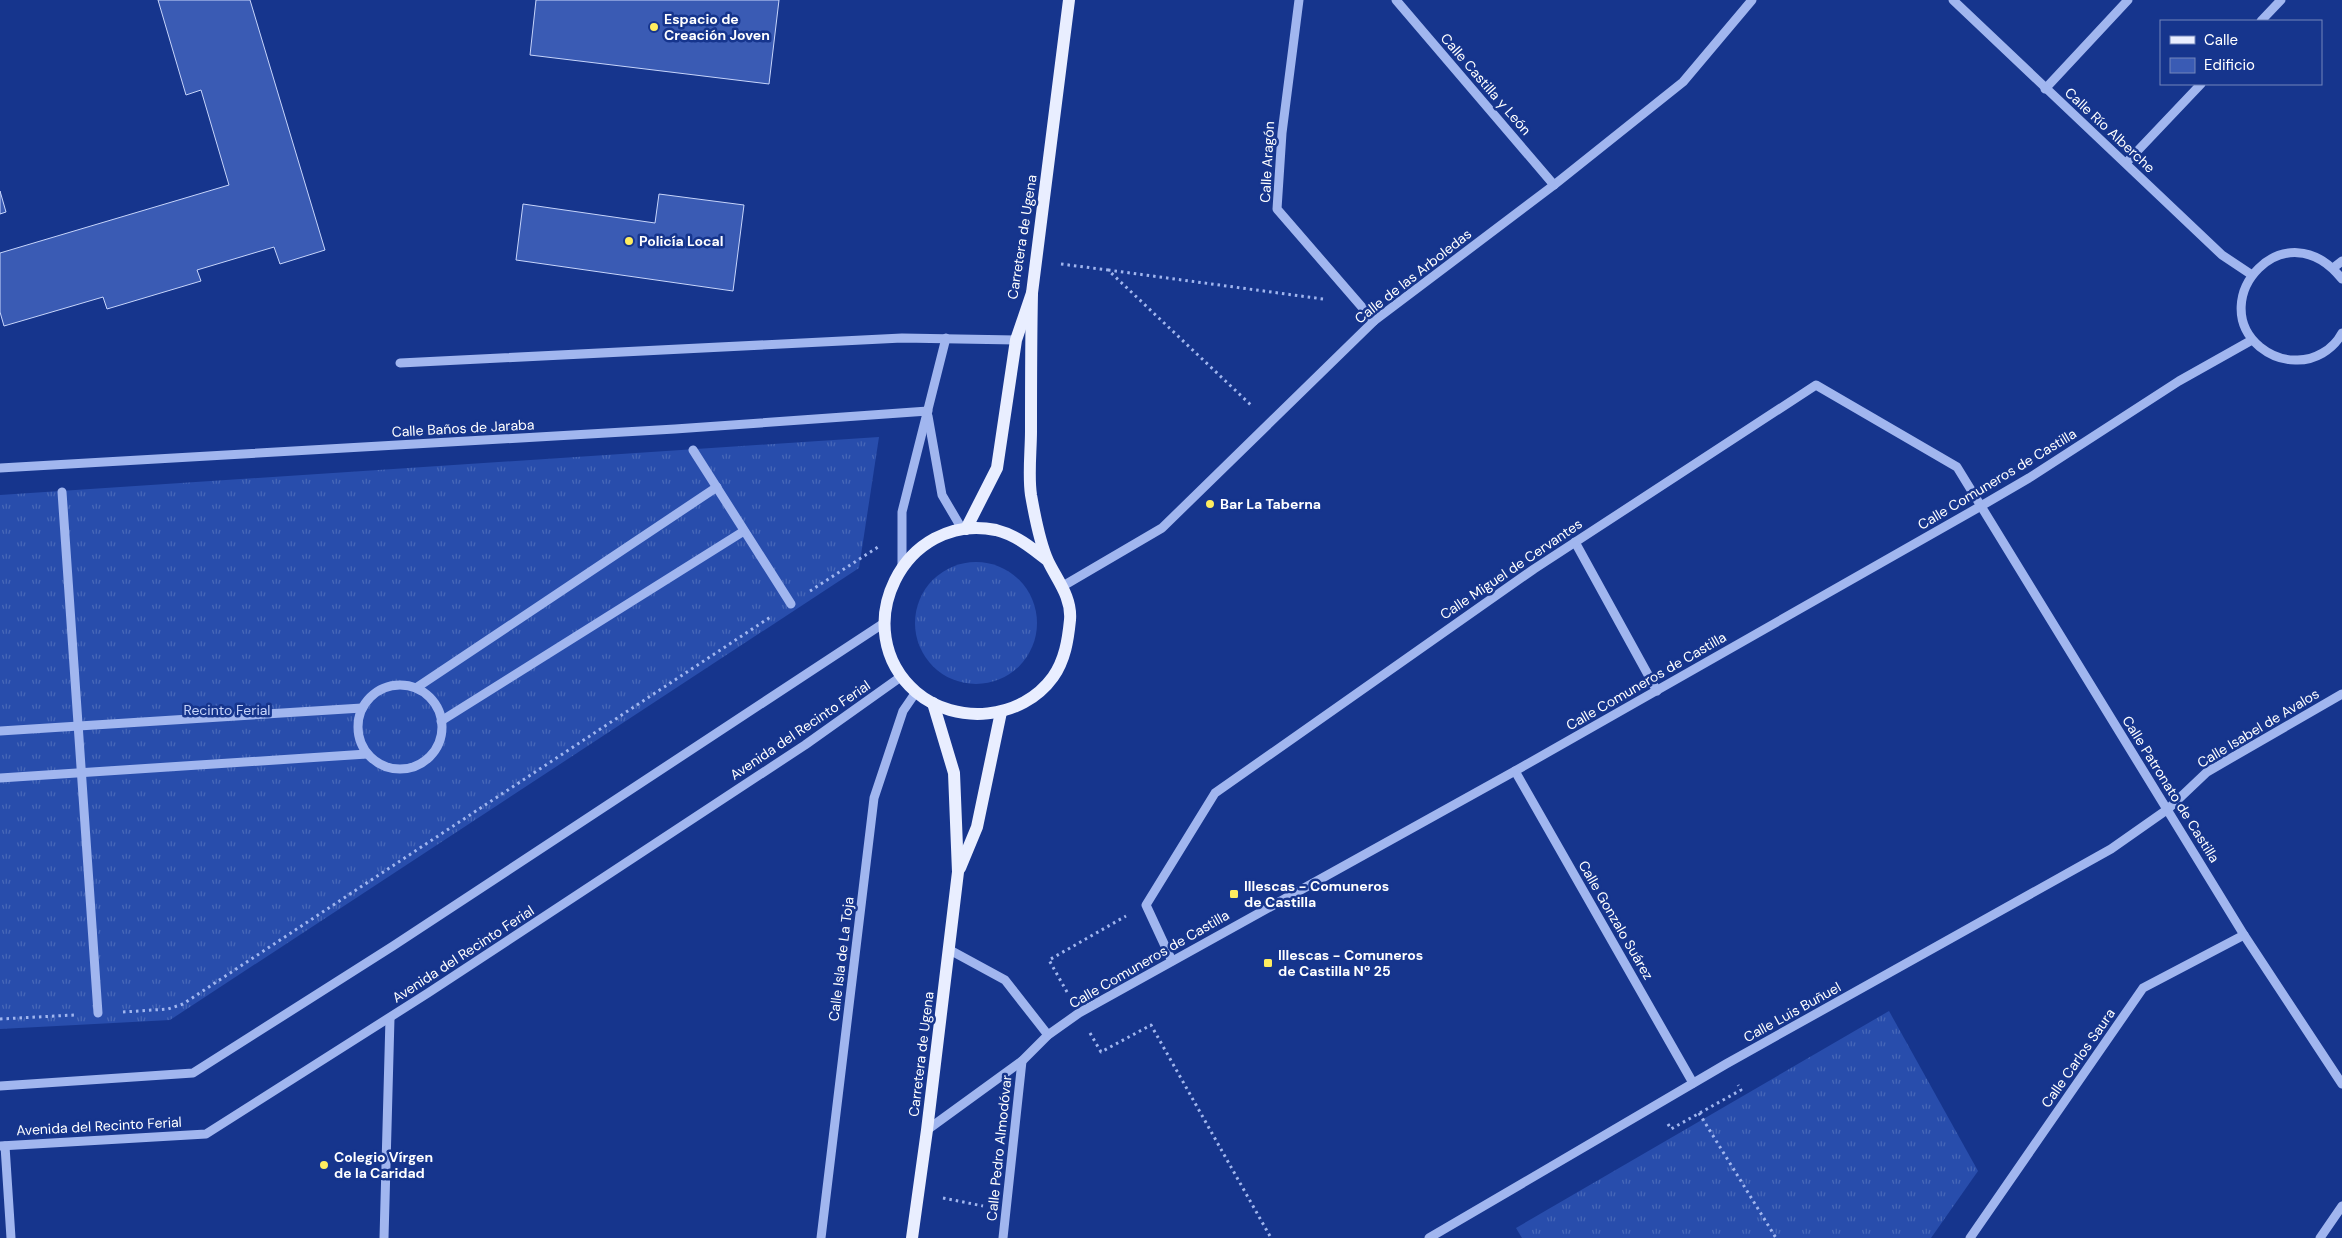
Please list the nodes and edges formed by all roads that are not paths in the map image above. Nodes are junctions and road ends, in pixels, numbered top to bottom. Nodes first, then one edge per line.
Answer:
1 (1069, 0) edge
2 (1299, 0) edge
3 (1396, 0) edge
4 (1752, 0) edge
5 (1953, 0) edge
6 (2128, 0) edge
7 (2281, 0) edge
8 (2262, 20) edge
9 (2200, 85) edge
10 (2045, 89) junction
11 (2126, 163) junction
12 (1554, 185) junction
13 (2342, 261) edge
14 (2333, 268) junction
15 (2252, 275) junction
16 (2342, 279) edge
17 (1032, 294) junction
18 (1374, 321) junction
19 (946, 338) junction
20 (2341, 339) edge
21 (1016, 340) junction
22 (2252, 340) junction
23 (400, 363) dead end
24 (928, 411) junction
25 (693, 450) dead end
26 (0, 468) edge
27 (717, 487) junction
28 (62, 492) dead end
29 (1981, 506) junction
30 (964, 529) junction
31 (744, 530) junction
32 (1575, 542) junction
33 (1048, 560) junction
34 (902, 567) junction
35 (1063, 586) junction
36 (791, 604) road end
37 (884, 623) junction
38 (902, 676) junction
39 (416, 688) junction
40 (1656, 691) junction
41 (916, 692) junction
42 (2342, 694) edge
43 (933, 703) junction
44 (362, 708) junction
45 (1001, 712) junction
46 (441, 721) junction
47 (78, 726) junction
48 (0, 731) edge
49 (367, 754) junction
50 (1515, 771) junction
51 (80, 773) junction
52 (0, 778) edge
53 (2168, 809) junction
54 (958, 872) junction
55 (2244, 935) junction
56 (948, 949) junction
57 (1172, 961) junction
58 (98, 1013) road end
59 (390, 1018) junction
60 (1048, 1035) junction
61 (1022, 1061) junction
62 (1693, 1083) junction
63 (2342, 1084) edge
64 (0, 1086) edge
65 (927, 1130) junction
66 (2, 1146) edge
67 (2342, 1206) edge
68 (11, 1238) edge
69 (384, 1238) edge
70 (821, 1238) edge
71 (912, 1238) edge
72 (1003, 1238) edge
73 (1429, 1238) edge
74 (1970, 1238) edge
75 (2320, 1238) edge

1 - 17 main road, Carretera de Ugena
2 - 18 street, Calle Aragón
3 - 12 street, Calle Castilla y León
4 - 12 street, Calle de las Arboledas
5 - 10 street, Calle Río Alberche
6 - 10 street
7 - 8 street
9 - 11 street
10 - 11 street, Calle Río Alberche
11 - 15 street, Calle Río Alberche
12 - 18 street, Calle de las Arboledas
13 - 14 street
14 - 15 street
14 - 16 street
15 - 22 street
17 - 21 main road, Carretera de Ugena
17 - 33 main road
18 - 35 street, Calle de las Arboledas
19 - 21 street
19 - 23 street
19 - 24 street
20 - 22 street
21 - 30 main road, Carretera de Ugena
22 - 29 street, Calle Comuneros de Castilla
24 - 26 street, Calle Baños de Jaraba
24 - 30 street
24 - 34 street
25 - 27 street
27 - 31 street
27 - 39 street
28 - 47 street
29 - 32 street, Calle Miguel de Cervantes
29 - 40 street, Calle Comuneros de Castilla
29 - 53 street, Calle Patronato de Castilla
30 - 33 main road
30 - 34 main road
31 - 36 street
31 - 46 street
32 - 40 street
32 - 57 street, Calle Miguel de Cervantes
33 - 35 main road
34 - 37 main road
35 - 45 main road
37 - 38 main road
37 - 64 street
38 - 41 main road
38 - 59 street, Avenida del Recinto Ferial
39 - 44 street
39 - 46 street
40 - 50 street, Calle Comuneros de Castilla
41 - 43 main road
41 - 70 street, Calle Isla de La Toja
42 - 53 street, Calle Isabel de Avalos
43 - 45 main road
43 - 54 main road, Carretera de Ugena
44 - 47 street
44 - 49 street
45 - 54 main road, Carretera de Ugena
46 - 49 street
47 - 48 street
47 - 51 street
49 - 51 street
50 - 57 street, Calle Comuneros de Castilla
50 - 62 street, Calle Gonzalo Suárez
51 - 52 street
51 - 58 street
53 - 55 street, Calle Patronato de Castilla
53 - 62 street, Calle Luis Buñuel
54 - 56 main road, Carretera de Ugena
55 - 63 street, Calle Patronato de Castilla
55 - 74 street, Calle Carlos Saura
56 - 60 street
56 - 65 main road, Carretera de Ugena
57 - 60 street, Calle Comuneros de Castilla
59 - 66 street, Avenida del Recinto Ferial
59 - 69 street
60 - 61 street, Calle Comuneros de Castilla
61 - 65 street, Calle Comuneros de Castilla
61 - 72 street, Calle Pedro Almodóvar
62 - 73 street, Calle Luis Buñuel
65 - 71 main road, Carretera de Ugena
66 - 68 street
67 - 75 street

